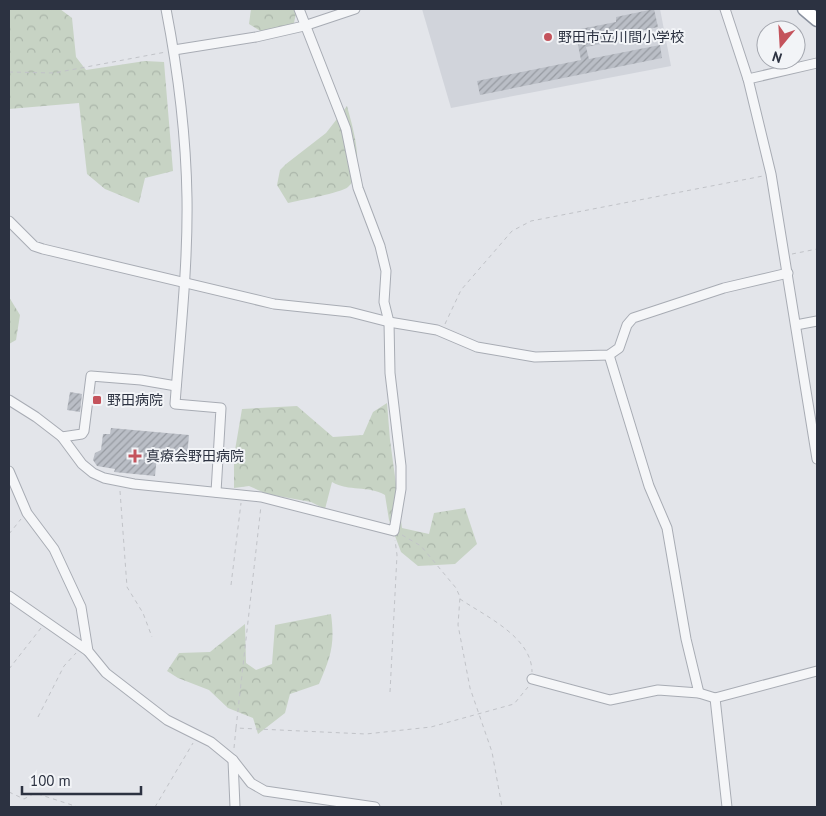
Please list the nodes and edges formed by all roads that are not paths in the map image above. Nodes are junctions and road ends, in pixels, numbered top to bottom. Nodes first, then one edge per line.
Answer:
1 (166, 9) edge
2 (299, 9) edge
3 (355, 9) edge
4 (724, 9) edge
5 (804, 9) edge
6 (817, 18) edge
7 (304, 26) junction
8 (174, 50) junction
9 (817, 63) edge
10 (748, 79) junction
11 (9, 221) edge
12 (788, 274) junction
13 (184, 283) junction
14 (817, 321) edge
15 (388, 322) junction
16 (796, 325) junction
17 (609, 355) junction
18 (176, 386) junction
19 (9, 400) edge
20 (62, 437) junction
21 (817, 459) edge
22 (9, 470) edge
23 (216, 492) junction
24 (9, 596) edge
25 (85, 649) junction
26 (817, 671) edge
27 (532, 679) road end
28 (700, 693) junction
29 (715, 698) junction
30 (233, 760) junction
31 (235, 807) edge
32 (375, 807) edge
33 (727, 807) edge

1 - 8 street
2 - 7 street
3 - 7 street
4 - 10 street
5 - 6 highway
7 - 8 street
7 - 15 street
8 - 13 street
9 - 10 street
10 - 12 street
11 - 13 street
12 - 16 street
12 - 17 street
13 - 15 street
13 - 18 street
14 - 16 street
15 - 17 street
15 - 23 street
16 - 21 street
17 - 28 street
18 - 20 street
18 - 23 street
19 - 20 street
20 - 23 street
22 - 25 street
24 - 25 street
25 - 30 street
26 - 29 street
27 - 28 street
28 - 29 street
29 - 33 street
30 - 31 street
30 - 32 street

